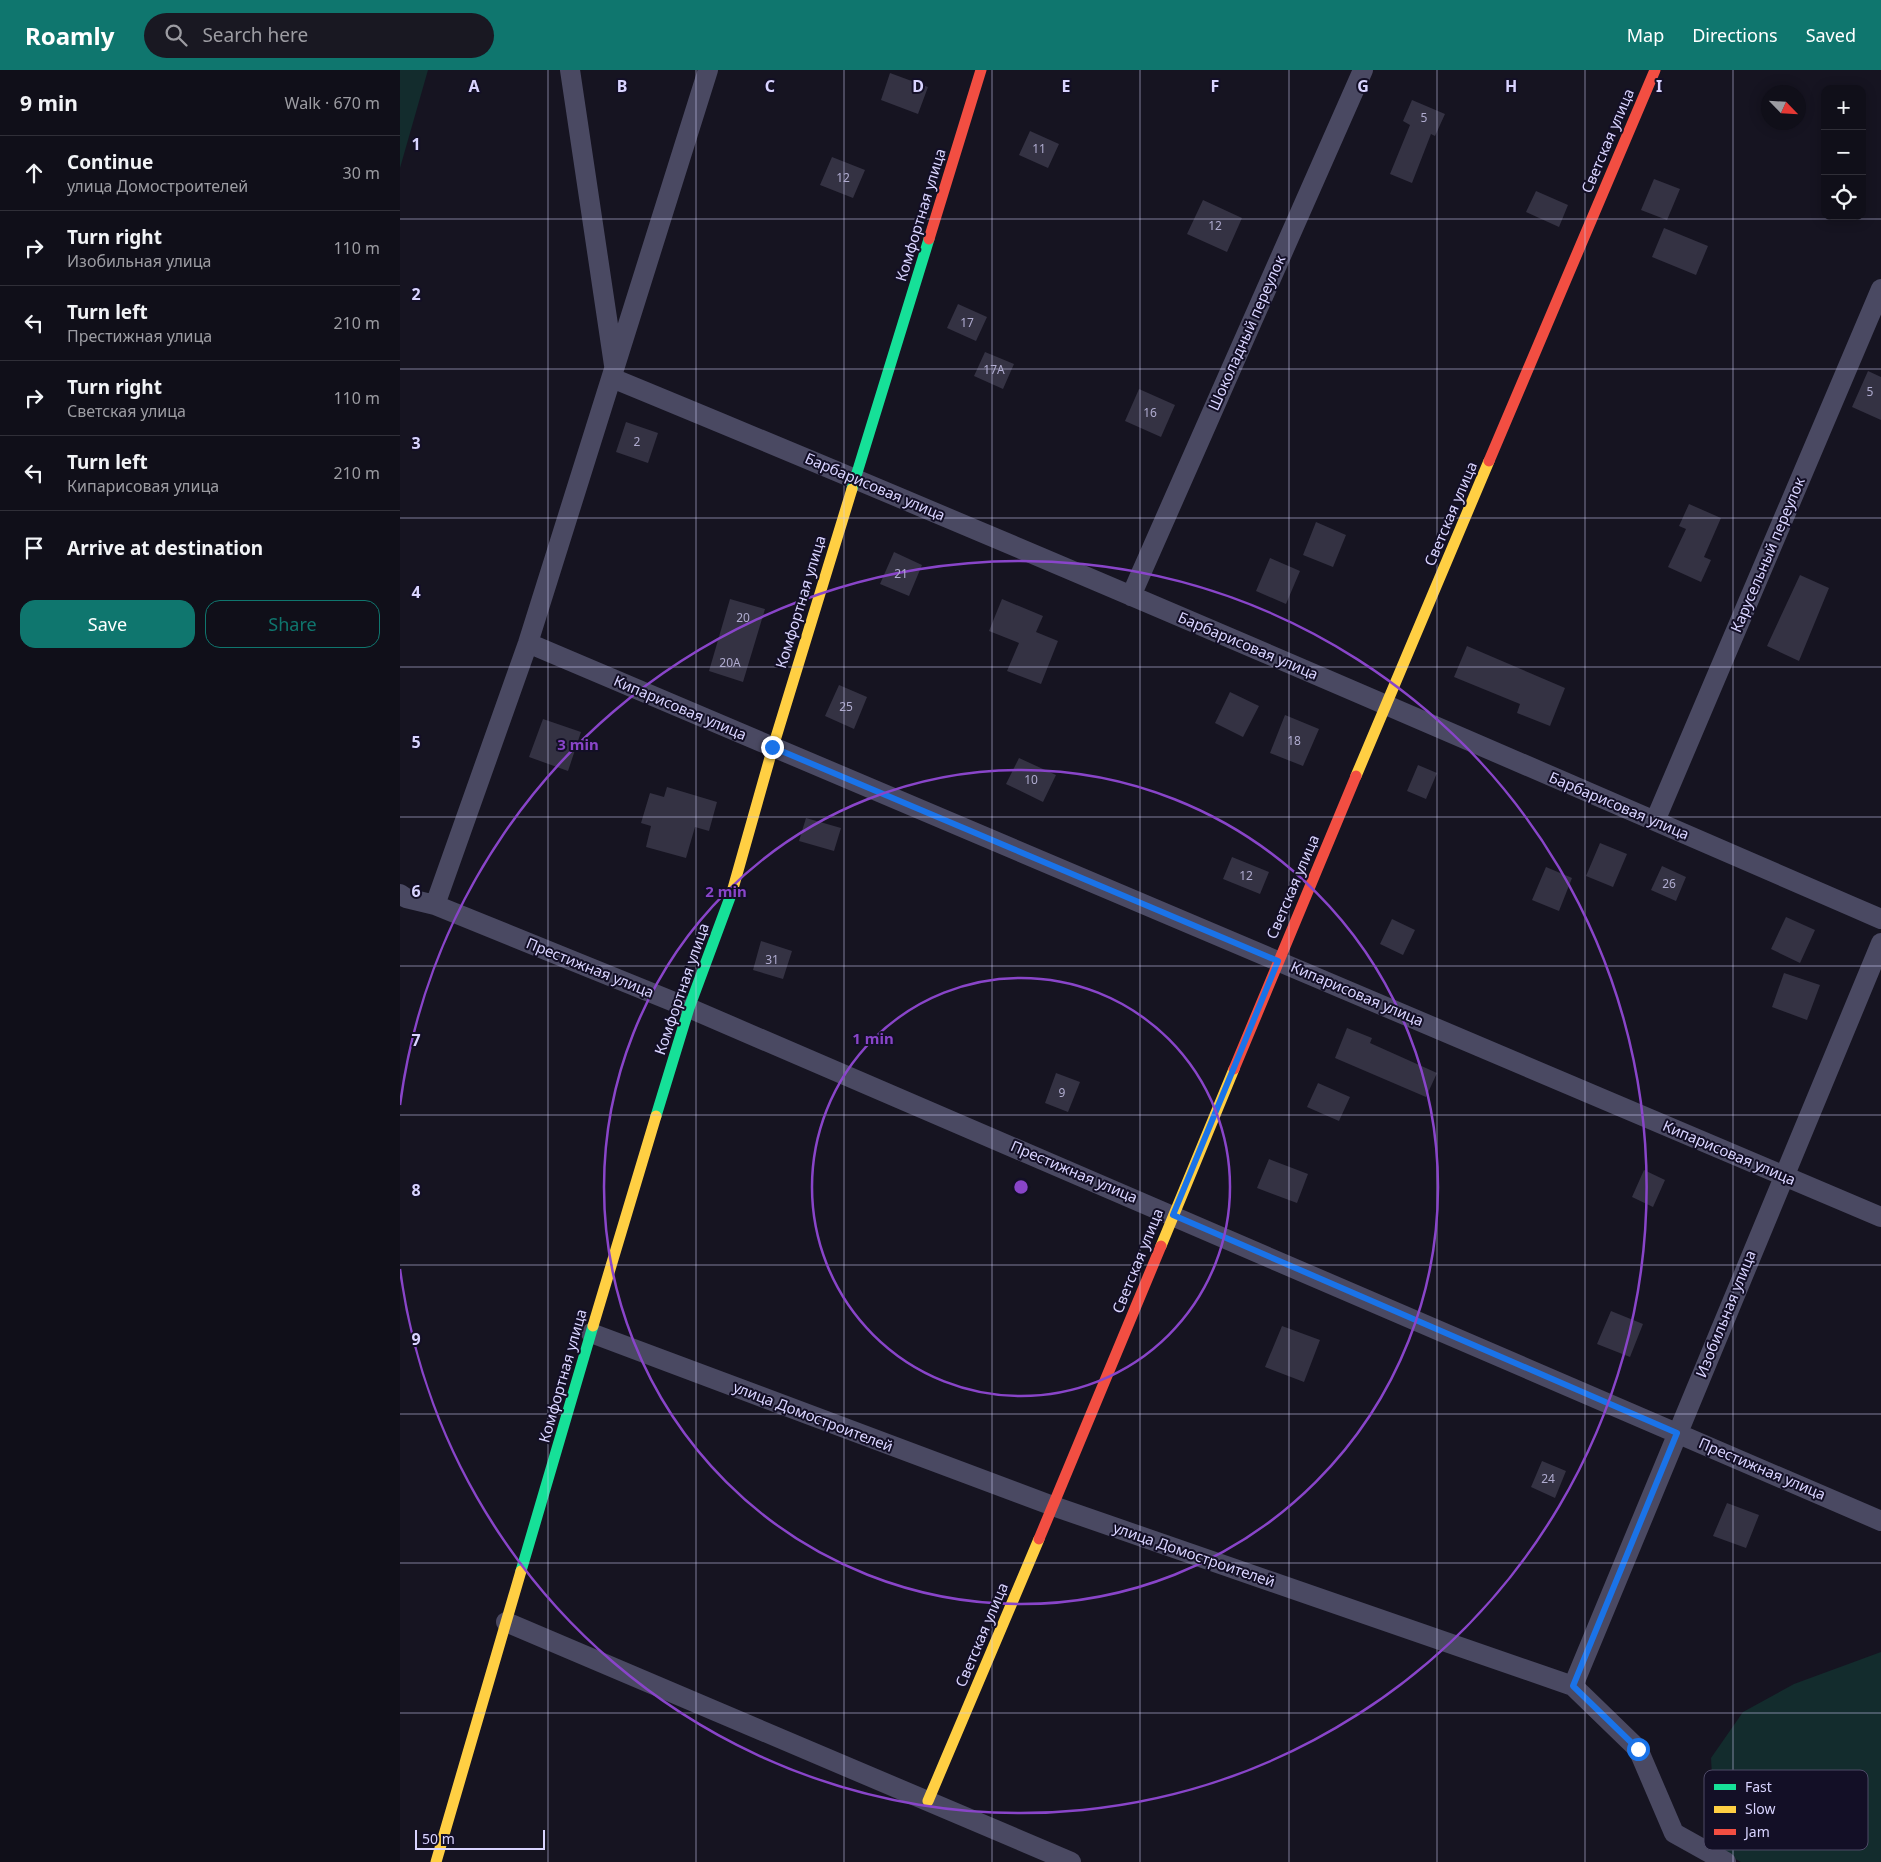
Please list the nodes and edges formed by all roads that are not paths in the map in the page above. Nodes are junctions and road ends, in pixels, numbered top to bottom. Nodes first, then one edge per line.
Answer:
1 (570, 70) edge
2 (708, 70) edge
3 (981, 70) edge
4 (1363, 70) edge
5 (1655, 70) edge
6 (1881, 289) edge
7 (613, 373) junction
8 (856, 478) junction
9 (1131, 596) junction
10 (528, 643) junction
11 (1386, 705) junction
12 (772, 747) junction
13 (1655, 821) junction
14 (400, 894) edge
15 (435, 905) junction
16 (1881, 919) edge
17 (1881, 943) edge
18 (1278, 961) junction
19 (689, 1008) junction
20 (1783, 1176) junction
21 (1173, 1215) junction
22 (1881, 1217) edge
23 (590, 1333) junction
24 (1677, 1433) junction
25 (1053, 1506) junction
26 (1881, 1521) edge
27 (506, 1622) junction
28 (1573, 1686) junction
29 (928, 1801) junction
30 (1704, 1850) edge
31 (1704, 1850) edge
32 (436, 1862) edge
33 (1071, 1862) edge
34 (1726, 1862) edge

1 - 7 street
2 - 7 street
3 - 8 street, Комфортная улица
4 - 9 street, Шоколадный переулок
5 - 11 street, Светская улица
6 - 13 street, Карусельный переулок
7 - 8 street, Барбарисовая улица
7 - 10 street
8 - 9 street, Барбарисовая улица
8 - 12 street, Комфортная улица
9 - 11 street, Барбарисовая улица
10 - 12 street, Кипарисовая улица
10 - 15 street
11 - 13 street, Барбарисовая улица
11 - 18 street, Светская улица
12 - 18 street, Кипарисовая улица
12 - 19 street, Комфортная улица
13 - 16 street, Барбарисовая улица
14 - 15 street, Престижная улица
15 - 19 street, Престижная улица
17 - 20 street, Изобильная улица
18 - 20 street, Кипарисовая улица
18 - 21 street, Светская улица
19 - 21 street, Престижная улица
19 - 23 street, Комфортная улица
20 - 22 street, Кипарисовая улица
20 - 24 street, Изобильная улица
21 - 24 street, Престижная улица
21 - 25 street, Светская улица
23 - 25 street, улица Домостроителей
23 - 27 street, Комфортная улица
24 - 26 street, Престижная улица
24 - 28 street, Изобильная улица
25 - 28 street, улица Домостроителей
25 - 29 street, Светская улица
27 - 29 street
27 - 32 street, Комфортная улица
28 - 30 street, улица Домостроителей
29 - 33 street
31 - 34 street, улица Домостроителей

